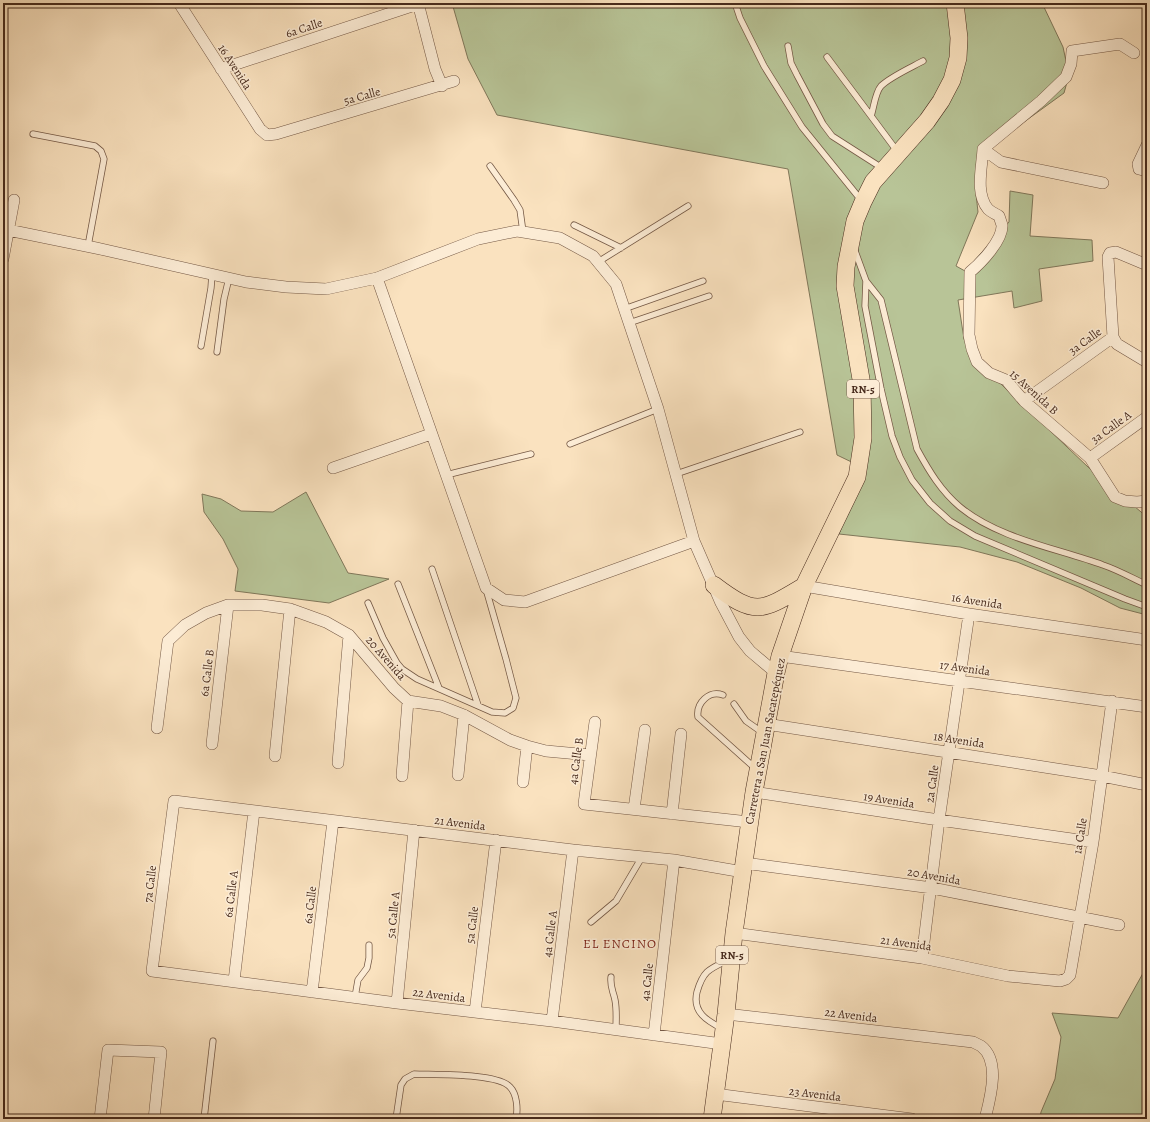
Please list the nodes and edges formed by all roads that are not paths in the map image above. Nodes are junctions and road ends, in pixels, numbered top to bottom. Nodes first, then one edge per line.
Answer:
1 (179, 3) edge
2 (418, 3) edge
3 (735, 3) edge
4 (955, 3) edge
5 (788, 46) dead end
6 (1134, 53) dead end
7 (827, 57) dead end
8 (923, 61) dead end
9 (221, 69) junction
10 (454, 81) dead end
11 (442, 86) junction
12 (871, 116) junction
13 (32, 134) dead end
14 (276, 134) joint
15 (1147, 145) edge
16 (983, 149) junction
17 (899, 153) junction
18 (490, 166) dead end
19 (884, 170) junction
20 (1147, 171) edge
21 (1104, 183) dead end
22 (14, 200) dead end
23 (862, 202) junction
24 (688, 206) dead end
25 (574, 225) dead end
26 (8, 230) junction
27 (523, 232) junction
28 (851, 241) junction
29 (88, 246) junction
30 (621, 248) junction
31 (3, 260) edge
32 (598, 262) junction
33 (1147, 265) edge
34 (212, 274) junction
35 (229, 278) junction
36 (377, 278) junction
37 (703, 281) dead end
38 (866, 281) junction
39 (709, 296) dead end
40 (624, 310) junction
41 (629, 323) junction
42 (1113, 337) junction
43 (201, 346) dead end
44 (217, 352) dead end
45 (1147, 362) edge
46 (1024, 401) junction
47 (658, 409) junction
48 (1147, 417) edge
49 (800, 432) dead end
50 (431, 434) junction
51 (570, 444) dead end
52 (531, 454) dead end
53 (1090, 458) junction
54 (333, 468) dead end
55 (676, 474) junction
56 (445, 475) junction
57 (1142, 502) edge
58 (694, 541) junction
59 (432, 569) dead end
60 (398, 584) dead end
61 (714, 585) junction
62 (1147, 585) edge
63 (804, 586) junction
64 (486, 588) junction
65 (368, 604) dead end
66 (228, 605) junction
67 (1147, 607) edge
68 (290, 609) junction
69 (969, 614) junction
70 (349, 635) junction
71 (1147, 640) edge
72 (780, 656) junction
73 (776, 673) junction
74 (960, 680) junction
75 (439, 688) junction
76 (723, 695) dead end
77 (408, 701) junction
78 (1112, 701) junction
79 (734, 704) dead end
80 (478, 705) junction
81 (1147, 707) edge
82 (464, 715) junction
83 (595, 722) dead end
84 (157, 728) dead end
85 (765, 729) junction
86 (645, 730) dead end
87 (681, 734) dead end
88 (212, 744) dead end
89 (527, 746) junction
90 (950, 752) junction
91 (590, 755) junction
92 (275, 756) dead end
93 (338, 763) dead end
94 (758, 771) junction
95 (458, 775) dead end
96 (402, 776) dead end
97 (1102, 776) junction
98 (523, 782) dead end
99 (1147, 785) edge
100 (754, 792) junction
101 (174, 802) joint
102 (634, 809) junction
103 (254, 811) junction
104 (672, 814) junction
105 (939, 820) junction
106 (333, 821) junction
107 (749, 822) junction
108 (414, 830) junction
109 (496, 840) junction
110 (1092, 842) junction
111 (573, 850) junction
112 (642, 857) junction
113 (674, 860) junction
114 (743, 868) junction
115 (932, 888) junction
116 (1079, 918) junction
117 (591, 922) dead end
118 (1119, 926) dead end
119 (734, 933) junction
120 (370, 945) dead end
121 (732, 958) junction
122 (922, 958) junction
123 (152, 971) joint
124 (1070, 975) joint
125 (611, 977) dead end
126 (234, 981) junction
127 (312, 992) junction
128 (355, 997) junction
129 (397, 1003) junction
130 (475, 1012) junction
131 (552, 1021) junction
132 (724, 1029) junction
133 (616, 1030) junction
134 (654, 1035) junction
135 (213, 1041) dead end
136 (715, 1094) junction
137 (100, 1119) edge
138 (154, 1119) edge
139 (204, 1119) edge
140 (396, 1119) edge
141 (516, 1119) edge
142 (712, 1119) edge
143 (912, 1119) edge
144 (985, 1119) edge

1 - 9 street, 16 Avenida
2 - 9 street, 6a Calle
2 - 11 street
3 - 23 lane
4 - 17 main road, Carretera a San Juan Sacatepéquez / RN-5
5 - 19 lane
6 - 16 street
7 - 12 lane
8 - 12 lane
9 - 14 street, 16 Avenida
10 - 11 street, 5a Calle
11 - 14 street, 5a Calle
12 - 17 lane
13 - 29 lane
15 - 20 street
16 - 21 street
16 - 46 street, 15 Avenida B
17 - 19 main road, Carretera a San Juan Sacatepéquez / RN-5
18 - 27 lane
19 - 23 main road, Carretera a San Juan Sacatepéquez / RN-5
22 - 26 street
23 - 28 main road, Carretera a San Juan Sacatepéquez / RN-5
24 - 30 lane
25 - 30 lane
26 - 29 street
26 - 31 street
27 - 32 street
27 - 36 street
28 - 38 lane
28 - 63 main road, Carretera a San Juan Sacatepéquez / RN-5
29 - 34 street
30 - 32 lane
32 - 40 street
33 - 42 street, 3a Calle
34 - 35 street
34 - 43 lane
35 - 36 street
35 - 44 lane
36 - 50 street
37 - 40 lane
38 - 62 lane
38 - 67 lane
39 - 41 lane
40 - 41 street
41 - 47 street
42 - 45 street
42 - 46 street, 3a Calle
46 - 53 street, 15 Avenida B
47 - 51 lane
47 - 55 street
48 - 53 street, 3a Calle A
49 - 55 lane
50 - 54 street
50 - 56 street
52 - 56 lane
53 - 57 street, 15 Avenida B
55 - 58 street
56 - 64 street
58 - 61 street
58 - 64 street
59 - 80 lane
60 - 75 lane
61 - 63 main road
61 - 73 street
63 - 69 street, 16 Avenida
63 - 72 main road, Carretera a San Juan Sacatepéquez / RN-5
64 - 80 lane
65 - 75 lane
66 - 68 street, 20 Avenida
66 - 84 street, 20 Avenida
66 - 88 street, 6a Calle B
68 - 70 street, 20 Avenida
68 - 92 street
69 - 71 street, 16 Avenida
69 - 74 street, 2a Calle
70 - 77 street, 20 Avenida
70 - 93 street
72 - 73 main road, Carretera a San Juan Sacatepéquez / RN-5
72 - 74 street, 17 Avenida
73 - 85 main road, Carretera a San Juan Sacatepéquez / RN-5
74 - 78 street, 17 Avenida
74 - 90 street, 2a Calle
75 - 80 lane
76 - 94 lane
77 - 82 street
77 - 96 street
78 - 81 street, 17 Avenida
78 - 97 street, 1a Calle
79 - 85 lane
82 - 89 street
82 - 95 street
83 - 91 street, 4a Calle B
85 - 90 street, 18 Avenida
85 - 94 main road, Carretera a San Juan Sacatepéquez / RN-5
86 - 102 street
87 - 104 street
89 - 91 street
89 - 98 street
90 - 97 street, 18 Avenida
90 - 105 street, 2a Calle
91 - 102 street, 4a Calle B
94 - 100 main road, Carretera a San Juan Sacatepéquez / RN-5
97 - 99 street, 18 Avenida
97 - 110 street, 1a Calle
100 - 105 street, 19 Avenida
100 - 107 main road, Carretera a San Juan Sacatepéquez / RN-5
101 - 103 street, 21 Avenida
101 - 123 street, 7a Calle
102 - 104 street
103 - 106 street, 21 Avenida
103 - 126 street, 6a Calle A
104 - 107 street
105 - 110 street, 19 Avenida
105 - 115 street, 2a Calle
106 - 108 street, 21 Avenida
106 - 127 street, 6a Calle
107 - 114 main road, Carretera a San Juan Sacatepéquez / RN-5
108 - 109 street, 21 Avenida
108 - 129 street, 5a Calle A
109 - 111 street, 21 Avenida
109 - 130 street, 5a Calle
110 - 116 street, 1a Calle
111 - 112 street, 21 Avenida
111 - 131 street, 4a Calle A
112 - 113 street, 21 Avenida
112 - 117 lane
113 - 114 street, 21 Avenida
113 - 134 street, 4a Calle
114 - 115 street, 20 Avenida
114 - 119 main road, Carretera a San Juan Sacatepéquez / RN-5
115 - 116 street, 20 Avenida
115 - 122 street, 2a Calle
116 - 118 street, 20 Avenida
116 - 124 street, 1a Calle
119 - 121 main road, Carretera a San Juan Sacatepéquez / RN-5
119 - 122 street, 21 Avenida
120 - 128 lane
121 - 132 main road, Carretera a San Juan Sacatepéquez / RN-5
121 - 132 lane
122 - 124 street, 21 Avenida
123 - 126 street, 22 Avenida
125 - 133 lane
126 - 127 street, 22 Avenida
127 - 128 street, 22 Avenida
128 - 129 street, 22 Avenida
129 - 130 street, 22 Avenida
130 - 131 street, 22 Avenida
131 - 133 street, 22 Avenida
132 - 134 street, 22 Avenida
132 - 136 main road, Carretera a San Juan Sacatepéquez / RN-5
132 - 144 street, 22 Avenida
133 - 134 street, 22 Avenida
135 - 139 lane
136 - 142 main road, Carretera a San Juan Sacatepéquez / RN-5
136 - 143 street, 23 Avenida
137 - 138 street
140 - 141 lane

